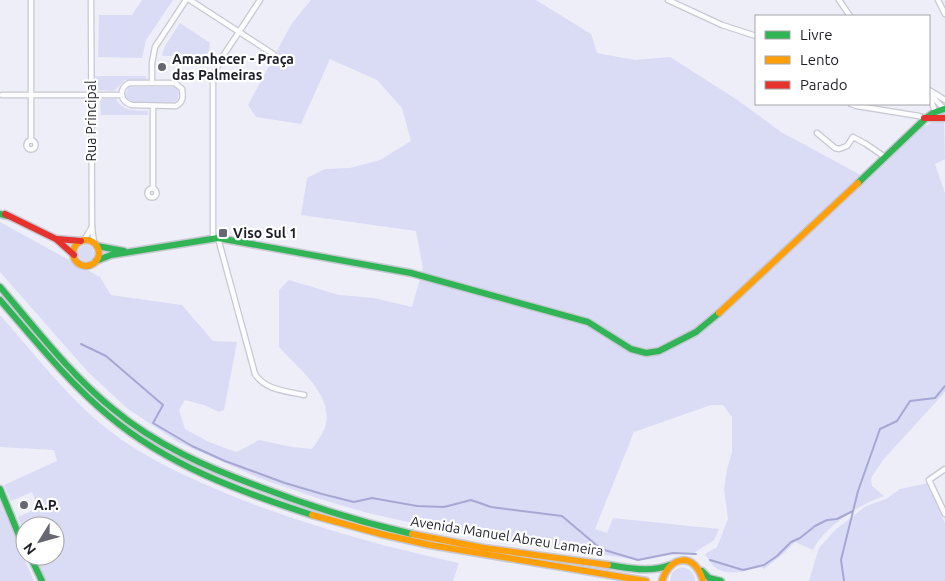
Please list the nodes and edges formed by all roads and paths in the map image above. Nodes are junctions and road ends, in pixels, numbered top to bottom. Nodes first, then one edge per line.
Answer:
1 (31, 0) edge
2 (90, 0) edge
3 (186, 0) edge
4 (190, 0) edge
5 (260, 0) edge
6 (839, 0) edge
7 (938, 0) edge
8 (671, 1) edge
9 (945, 14) edge
10 (849, 15) edge
11 (239, 32) junction
12 (755, 36) edge
13 (273, 54) dead end
14 (152, 82) junction
15 (930, 93) edge
16 (930, 94) edge
17 (32, 95) junction
18 (90, 95) junction
19 (122, 95) junction
20 (2, 96) dead end
21 (930, 96) edge
22 (945, 100) edge
23 (854, 105) edge
24 (153, 106) junction
25 (944, 109) edge
26 (935, 112) junction
27 (924, 118) junction
28 (945, 118) edge
29 (816, 133) dead end
30 (31, 140) dead end
31 (885, 157) junction
32 (153, 188) dead end
33 (0, 213) edge
34 (92, 227) junction
35 (215, 238) junction
36 (56, 239) junction
37 (82, 241) junction
38 (96, 244) junction
39 (128, 252) junction
40 (74, 255) junction
41 (96, 261) junction
42 (0, 287) edge
43 (0, 300) edge
44 (304, 395) dead end
45 (945, 469) edge
46 (0, 489) edge
47 (945, 514) edge
48 (15, 525) edge
49 (670, 565) junction
50 (32, 566) edge
51 (34, 566) edge
52 (701, 570) junction
53 (37, 581) edge
54 (42, 581) edge
55 (646, 581) edge
56 (662, 581) edge
57 (703, 581) edge
58 (721, 581) edge

1 - 17 street
2 - 18 street, Rua Principal
3 - 14 street
4 - 11 street
5 - 11 street
6 - 10 street
7 - 9 street
8 - 12 street
11 - 13 street
11 - 35 street
14 - 19 street
14 - 24 street
15 - 22 street
16 - 25 street
17 - 18 street
17 - 20 street
17 - 30 street
18 - 19 street
18 - 34 street, Rua Principal
19 - 24 street
21 - 26 street
23 - 27 street
24 - 32 street
25 - 26 main road
25 - 28 main road
26 - 27 main road
27 - 28 main road
27 - 31 main road
29 - 31 street
31 - 35 main road
33 - 36 main road
34 - 37 street
34 - 38 street, Rua Principal
35 - 39 main road
35 - 44 street
36 - 37 main road
36 - 40 main road
37 - 38 main road
37 - 40 main road
38 - 39 main road
38 - 41 main road
39 - 41 main road
40 - 41 main road
42 - 49 main road, Avenida Manuel Abreu Lameira
43 - 55 main road, Avenida Manuel Abreu Lameira
45 - 47 street
46 - 48 main road
49 - 52 main road, Avenida Manuel Abreu Lameira
49 - 56 main road
50 - 53 main road
51 - 54 main road
52 - 57 main road
52 - 58 main road

